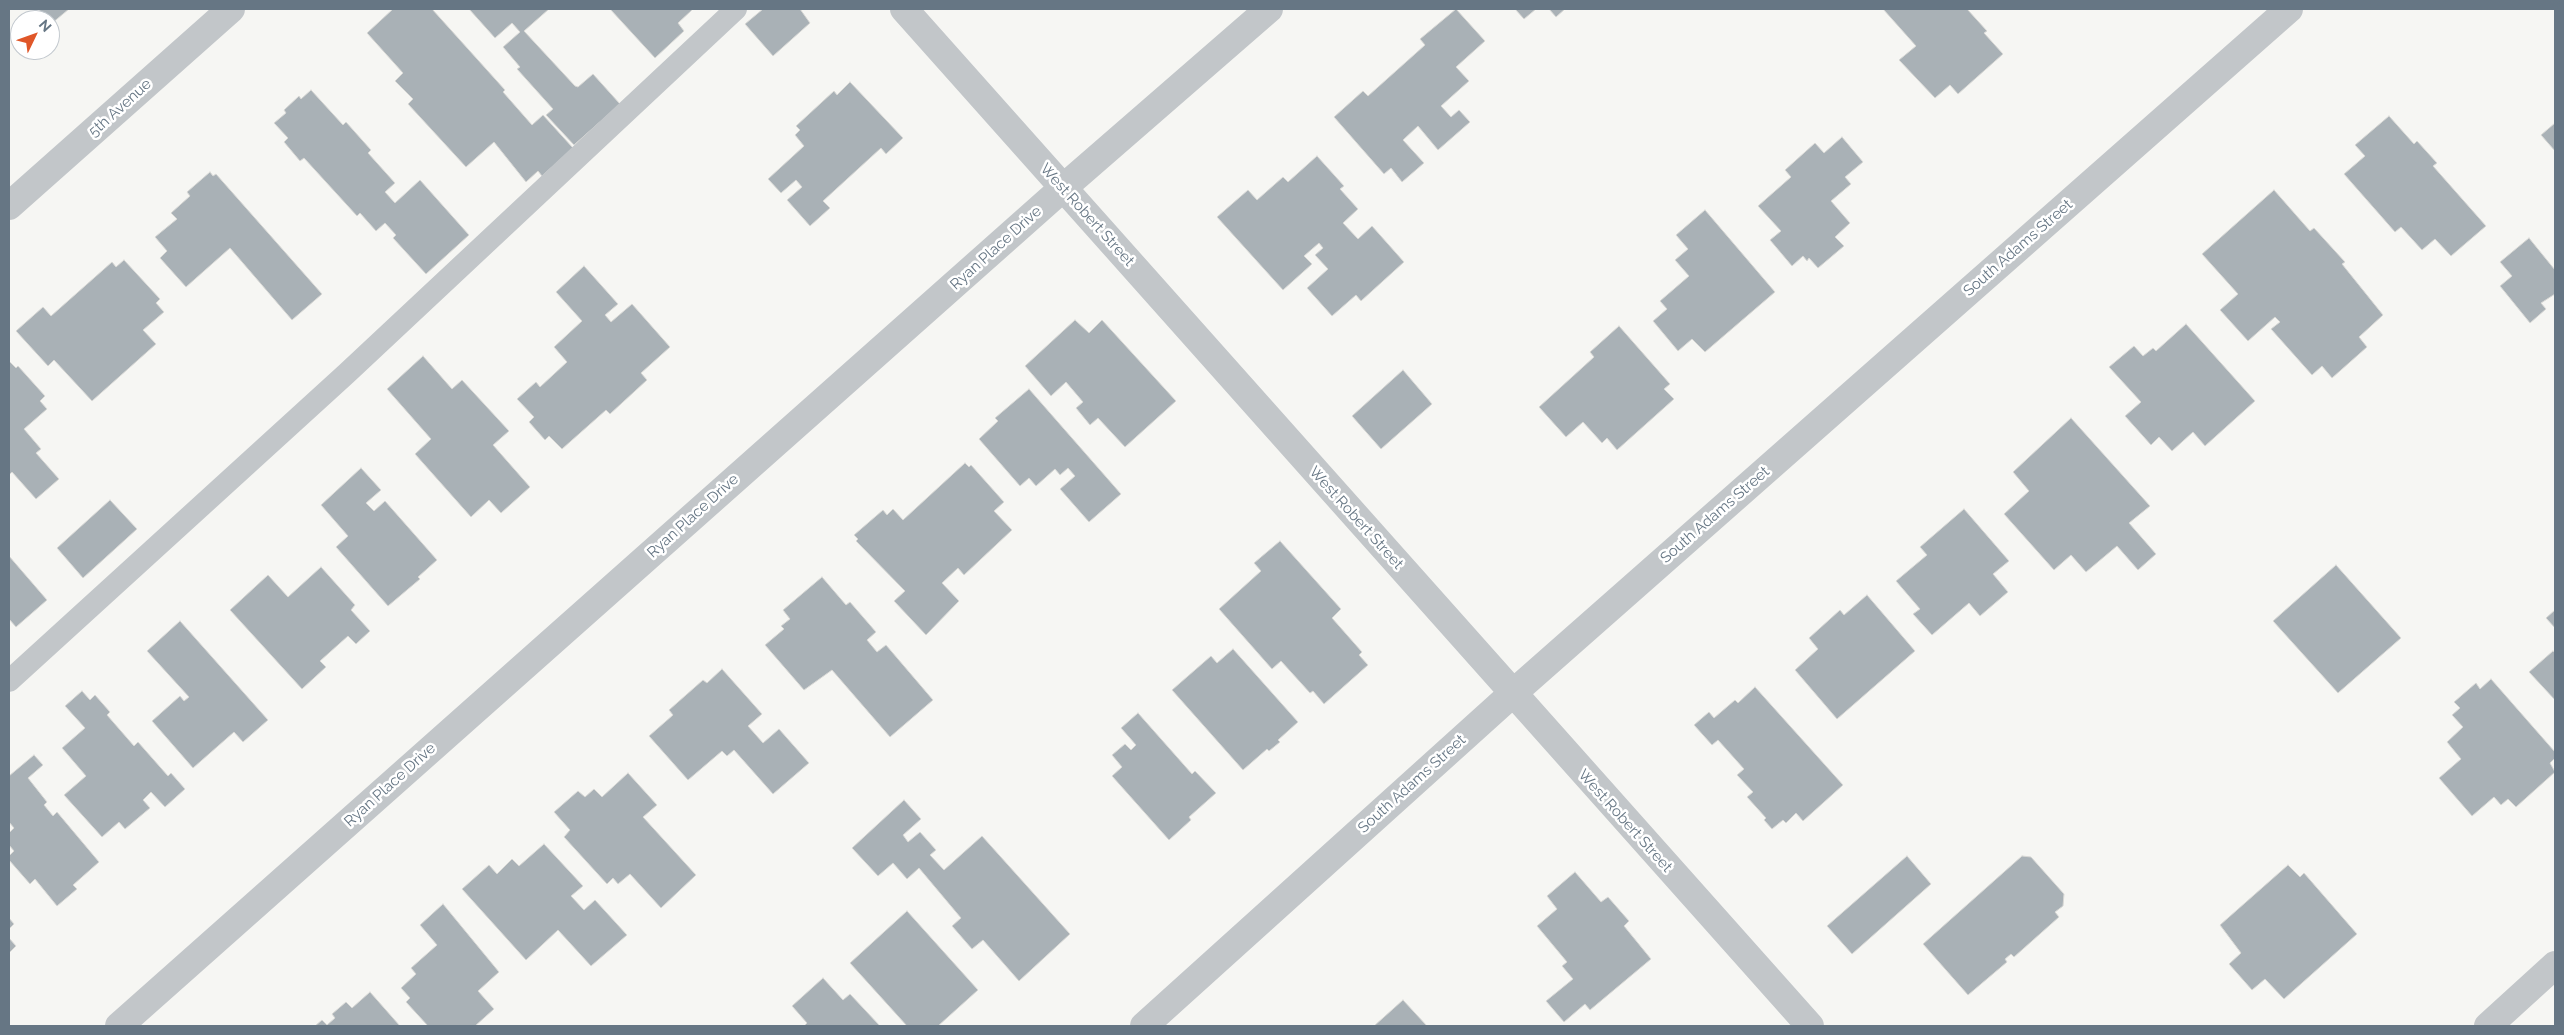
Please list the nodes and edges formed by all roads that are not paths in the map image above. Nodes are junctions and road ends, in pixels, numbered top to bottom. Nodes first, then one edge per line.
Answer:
1 (231, 9) edge
2 (736, 9) edge
3 (904, 9) edge
4 (1269, 9) edge
5 (2289, 9) edge
6 (1063, 188) junction
7 (9, 206) edge
8 (9, 681) edge
9 (1512, 694) junction
10 (2555, 965) edge
11 (1799, 1022) edge
12 (118, 1026) edge
13 (1144, 1026) edge
14 (2488, 1026) edge

1 - 7 street, 5th Avenue
2 - 8 lane
3 - 6 street, West Robert Street
4 - 6 street, Ryan Place Drive
5 - 9 street, South Adams Street
6 - 9 street, West Robert Street
6 - 12 street, Ryan Place Drive
9 - 11 street, West Robert Street
9 - 13 street, South Adams Street
10 - 14 street

